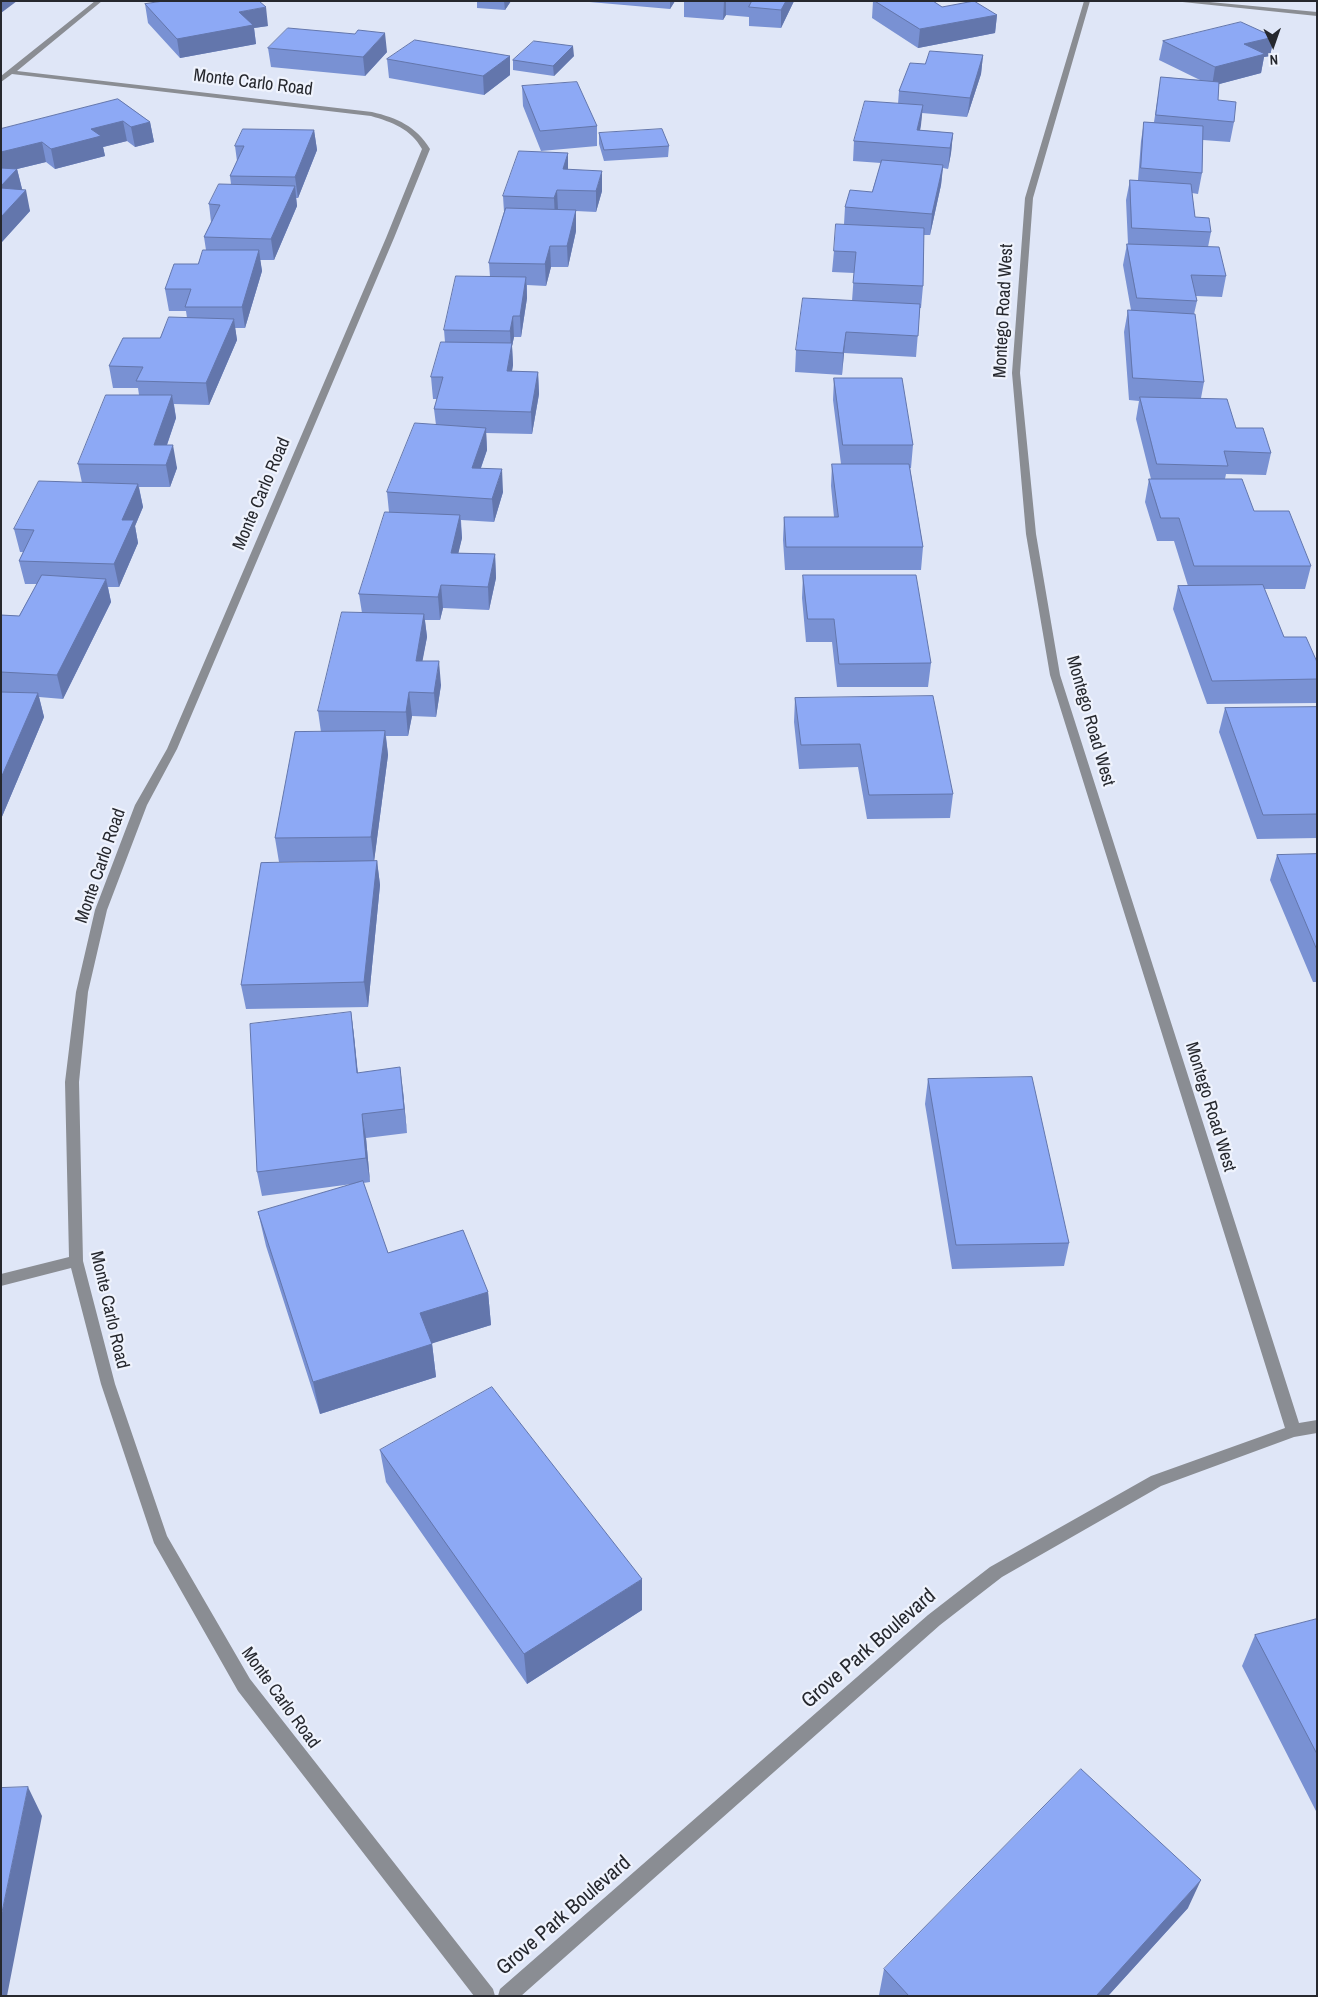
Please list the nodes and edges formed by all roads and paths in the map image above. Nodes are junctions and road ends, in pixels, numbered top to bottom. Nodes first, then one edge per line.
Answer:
1 (99, 1) edge
2 (1087, 1) edge
3 (1176, 1) edge
4 (1317, 14) edge
5 (6, 76) edge
6 (76, 1261) junction
7 (1, 1280) edge
8 (1317, 1426) edge
9 (1294, 1431) junction
10 (486, 1996) edge
11 (507, 1996) edge

1 - 5 street
2 - 9 street, Montego Road West
3 - 4 street
5 - 6 street, Monte Carlo Road
6 - 7 street
6 - 10 street, Monte Carlo Road
8 - 9 street, Grove Park Boulevard
9 - 11 street, Grove Park Boulevard

